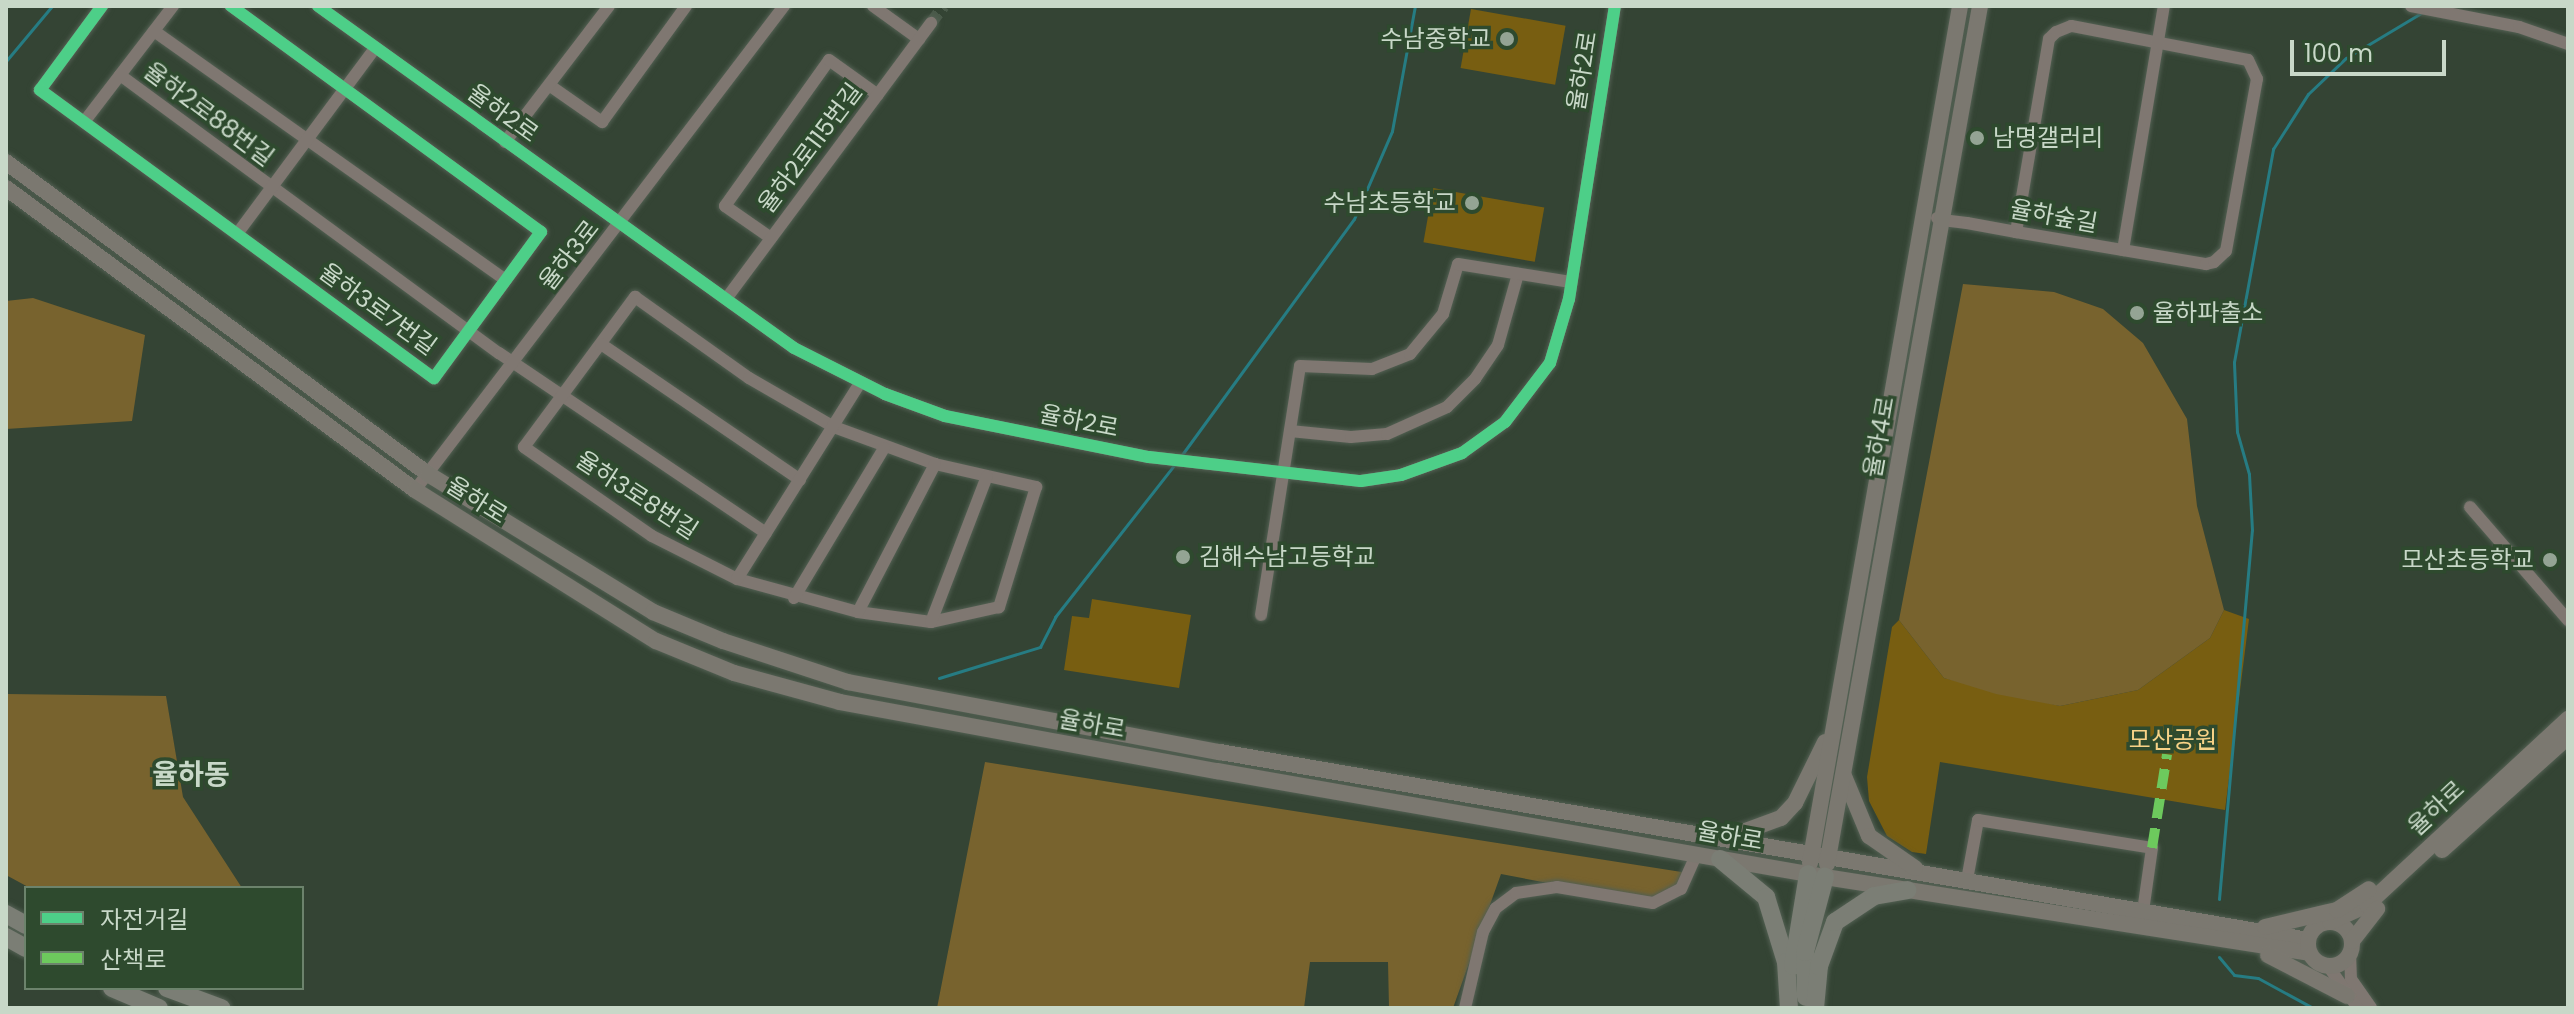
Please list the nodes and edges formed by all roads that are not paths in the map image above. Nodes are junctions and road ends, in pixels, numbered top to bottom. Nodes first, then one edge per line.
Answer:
1 (102, 6) edge
2 (173, 6) edge
3 (231, 6) edge
4 (318, 6) edge
5 (609, 6) edge
6 (686, 6) edge
7 (784, 6) edge
8 (873, 6) edge
9 (1615, 6) edge
10 (1960, 6) edge
11 (1980, 6) edge
12 (2164, 6) edge
13 (2411, 6) edge
14 (931, 23) tunnel mouth
15 (154, 31) junction
16 (919, 39) junction
17 (2158, 43) junction
18 (2568, 44) edge
19 (375, 48) junction
20 (120, 75) junction
21 (549, 85) junction
22 (344, 89) junction
23 (878, 95) junction
24 (84, 122) junction
25 (306, 140) junction
26 (505, 142) junction
27 (6, 162) edge
28 (6, 188) edge
29 (271, 188) junction
30 (1924, 211) junction
31 (1942, 220) junction
32 (620, 225) junction
33 (2016, 232) junction
34 (237, 234) junction
35 (771, 238) junction
36 (2123, 250) junction
37 (1518, 274) junction
38 (506, 280) junction
39 (1571, 282) junction
40 (726, 299) junction
41 (469, 331) junction
42 (601, 344) junction
43 (514, 363) junction
44 (860, 383) junction
45 (561, 397) junction
46 (834, 427) junction
47 (1290, 431) junction
48 (884, 448) junction
49 (935, 464) junction
50 (1284, 473) junction
51 (428, 474) junction
52 (987, 476) junction
53 (800, 480) junction
54 (415, 490) junction
55 (2470, 507) dead end
56 (766, 533) junction
57 (737, 579) junction
58 (794, 598) junction
59 (858, 612) junction
60 (1261, 615) dead end
61 (2568, 620) edge
62 (931, 622) junction
63 (1836, 718) junction
64 (2568, 719) edge
65 (2568, 737) edge
66 (1843, 774) junction
67 (1726, 839) junction
68 (2429, 847) junction
69 (1696, 855) junction
70 (1820, 855) junction
71 (1720, 859) junction
72 (1923, 873) junction
73 (1817, 876) junction
74 (1967, 880) junction
75 (1907, 890) junction
76 (2143, 911) junction
77 (6, 914) edge
78 (2330, 922) junction
79 (24, 924) edge
80 (2233, 926) junction
81 (2189, 934) junction
82 (6, 937) edge
83 (2309, 946) junction
84 (24, 947) edge
85 (2351, 947) junction
86 (2328, 966) junction
87 (117, 990) edge
88 (172, 990) edge
89 (2353, 1002) edge
90 (159, 1008) edge
91 (221, 1008) edge
92 (1465, 1008) edge
93 (1789, 1008) edge
94 (1796, 1008) edge
95 (1807, 1008) edge
96 (1815, 1008) edge
97 (2371, 1008) edge

1 - 24 street, 율하3로7번길
2 - 15 street, 율하2로88번길
3 - 22 street, 율하3로7번길
4 - 19 street, 율하2로
5 - 21 street
6 - 21 street
7 - 32 street, 율하3로
8 - 16 street
9 - 39 street, 율하2로
10 - 30 main road, 율하4로
11 - 31 main road, 율하4로
12 - 17 street, 율하숲길
13 - 18 street
14 - 16 street, 율하2로115번길
15 - 20 street, 율하2로88번길
15 - 25 street
16 - 23 street, 율하2로115번길
17 - 33 street
17 - 36 street, 율하숲길
17 - 36 street
19 - 22 street
19 - 26 street, 율하2로
20 - 24 street, 율하2로88번길
20 - 29 street, 율하2로88번길
21 - 26 street
22 - 25 street
22 - 38 street, 율하3로7번길
23 - 35 street, 율하2로115번길
23 - 35 street
24 - 34 street, 율하3로7번길
25 - 29 street
25 - 38 street
26 - 32 street, 율하2로
27 - 51 main road, 율하로
28 - 54 main road, 율하로
29 - 34 street
29 - 41 street, 율하3로7번길
30 - 31 street, 율하숲길
30 - 63 main road, 율하4로
31 - 33 street, 율하숲길
31 - 66 main road, 율하4로
32 - 40 street, 율하2로
32 - 43 street, 율하3로
33 - 36 street, 율하숲길
34 - 41 street, 율하3로7번길
35 - 40 street, 율하2로115번길
37 - 39 street
37 - 47 street
37 - 47 street
38 - 41 street, 율하3로7번길
39 - 50 street, 율하2로
40 - 44 street, 율하2로
41 - 43 street, 율하3로7번길
42 - 45 street, 율하3로8번길
42 - 46 street, 율하3로8번길
42 - 53 street
43 - 45 street, 율하3로8번길
43 - 51 street, 율하3로
44 - 46 street
44 - 50 street, 율하2로
45 - 56 street, 율하3로8번길
45 - 57 street, 율하3로8번길
46 - 48 street
46 - 53 street
47 - 50 street
48 - 49 street
48 - 58 street
49 - 52 street
49 - 59 street
50 - 60 street
51 - 54 street, 율하3로
51 - 67 main road, 율하로
52 - 62 street
52 - 62 street
53 - 56 street
54 - 69 main road, 율하로
55 - 61 street
56 - 57 street
57 - 58 street
58 - 59 street
59 - 62 street
63 - 67 main road
63 - 70 main road, 율하4로
64 - 68 main road, 율하로
65 - 85 main road, 율하로
66 - 70 main road, 율하4로
66 - 72 main road
67 - 70 main road, 율하로
68 - 78 main road, 율하로
68 - 80 main road
69 - 71 main road, 율하로
69 - 92 street
70 - 72 main road, 율하로
70 - 73 main road, 율하4로
71 - 73 main road, 율하로
71 - 93 highway
72 - 74 main road, 율하로
73 - 75 main road, 율하로
73 - 94 highway
73 - 95 highway
74 - 76 main road, 율하로
74 - 76 street
75 - 81 main road, 율하로
75 - 96 highway
76 - 80 main road, 율하로
77 - 79 highway
78 - 83 main road
78 - 85 main road
80 - 83 main road, 율하로
81 - 83 main road, 율하로
81 - 89 main road
82 - 84 highway
83 - 86 main road
85 - 86 main road
85 - 97 street
86 - 89 street
87 - 90 highway
88 - 91 highway

